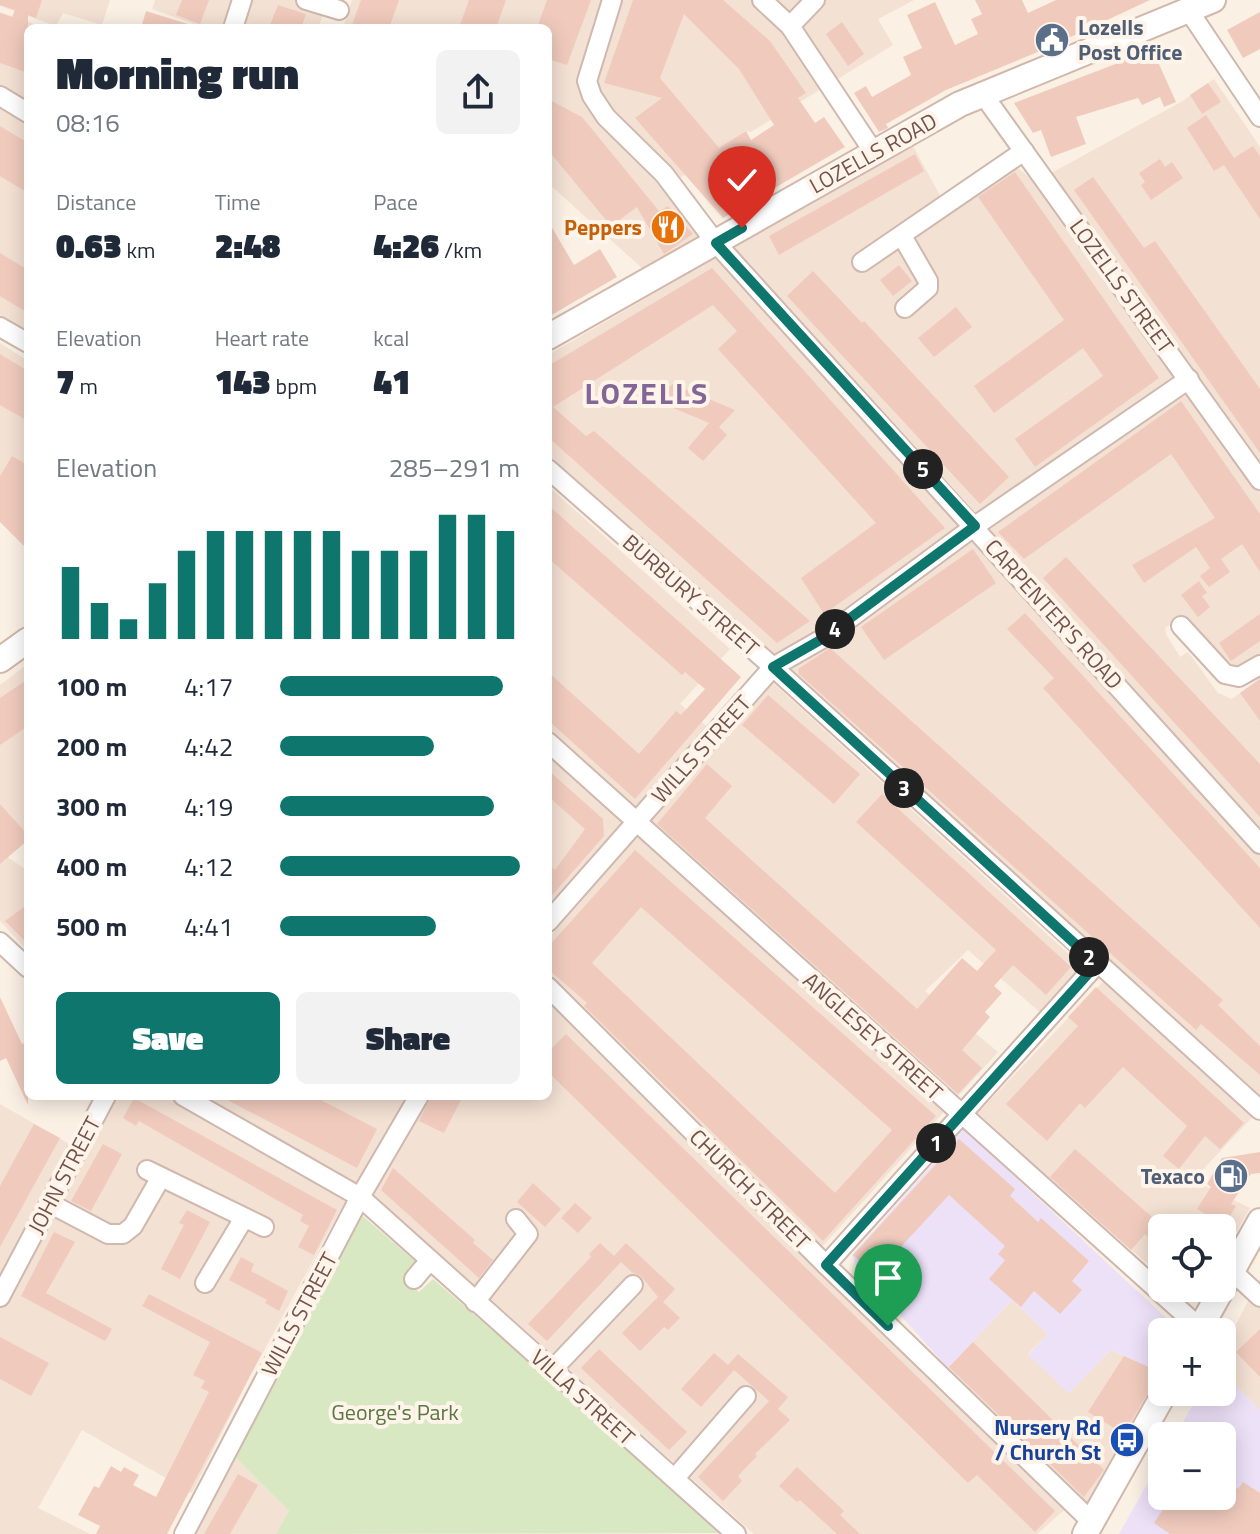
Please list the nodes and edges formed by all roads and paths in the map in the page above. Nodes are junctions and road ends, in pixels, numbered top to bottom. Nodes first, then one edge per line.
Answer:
1 (242, 0) edge
2 (306, 0) edge
3 (612, 0) edge
4 (762, 0) edge
5 (815, 0) edge
6 (1213, 0) edge
7 (1189, 11) junction
8 (338, 13) edge
9 (234, 24) edge
10 (790, 26) junction
11 (982, 93) junction
12 (0, 96) edge
13 (24, 111) edge
14 (1260, 117) edge
15 (873, 151) junction
16 (1024, 151) junction
17 (902, 236) junction
18 (716, 243) junction
19 (862, 262) dead end
20 (905, 308) dead end
21 (0, 327) edge
22 (552, 335) edge
23 (24, 341) edge
24 (1189, 379) junction
25 (552, 473) edge
26 (1260, 480) edge
27 (975, 526) junction
28 (1181, 626) dead end
29 (24, 643) edge
30 (0, 660) edge
31 (1260, 665) edge
32 (773, 667) junction
33 (552, 746) edge
34 (636, 821) junction
35 (1260, 844) edge
36 (552, 917) edge
37 (0, 942) edge
38 (24, 964) edge
39 (1097, 964) junction
40 (552, 991) edge
41 (190, 1100) edge
42 (417, 1100) edge
43 (102, 1104) edge
44 (1260, 1110) edge
45 (961, 1115) junction
46 (360, 1197) junction
47 (49, 1203) junction
48 (244, 1218) junction
49 (516, 1219) dead end
50 (1260, 1221) edge
51 (264, 1227) dead end
52 (430, 1260) junction
53 (1236, 1264) edge
54 (826, 1265) junction
55 (1236, 1275) edge
56 (414, 1279) dead end
57 (205, 1283) dead end
58 (633, 1285) dead end
59 (0, 1297) edge
60 (1260, 1297) edge
61 (475, 1302) junction
62 (1186, 1318) edge
63 (553, 1369) junction
64 (746, 1396) dead end
65 (1157, 1406) edge
66 (675, 1478) junction
67 (1089, 1528) edge
68 (184, 1534) edge
69 (736, 1534) edge

1 - 9 street
2 - 8 street
3 - 18 street, CARPENTER'S ROAD
4 - 10 street
5 - 10 street
6 - 7 main road, LOZELLS ROAD
7 - 11 main road, LOZELLS ROAD
7 - 14 street
10 - 15 street
11 - 15 main road, LOZELLS ROAD
11 - 16 street, LOZELLS STREET
12 - 13 street
15 - 18 main road, LOZELLS ROAD
16 - 17 street
16 - 24 street, LOZELLS STREET
17 - 19 street
17 - 20 street
18 - 22 main road, LOZELLS ROAD
18 - 27 street, CARPENTER'S ROAD
21 - 23 street
24 - 26 street, LOZELLS STREET
24 - 27 street, WILLS STREET
25 - 32 street, BURBURY STREET
27 - 32 street, WILLS STREET
27 - 35 street, CARPENTER'S ROAD
28 - 31 street
29 - 30 main road
32 - 34 street, WILLS STREET
32 - 39 street, BURBURY STREET
33 - 34 street, ANGLESEY STREET
34 - 36 street, WILLS STREET
34 - 45 street, ANGLESEY STREET
37 - 38 street
39 - 44 street, BURBURY STREET
39 - 45 street
40 - 54 street, CHURCH STREET
41 - 46 street, VILLA STREET
42 - 46 street, WILLS STREET
43 - 47 street, JOHN STREET
45 - 54 street
45 - 62 street, ANGLESEY STREET
46 - 52 street, VILLA STREET
46 - 68 street, WILLS STREET
47 - 48 street
47 - 59 street, JOHN STREET
48 - 51 street
48 - 57 street
49 - 61 street
50 - 53 main road
52 - 56 street
52 - 61 street, VILLA STREET
54 - 67 street, CHURCH STREET
55 - 60 street
58 - 63 street
61 - 63 street, VILLA STREET
63 - 66 street, VILLA STREET
64 - 66 street
65 - 67 main road
66 - 69 street, VILLA STREET

